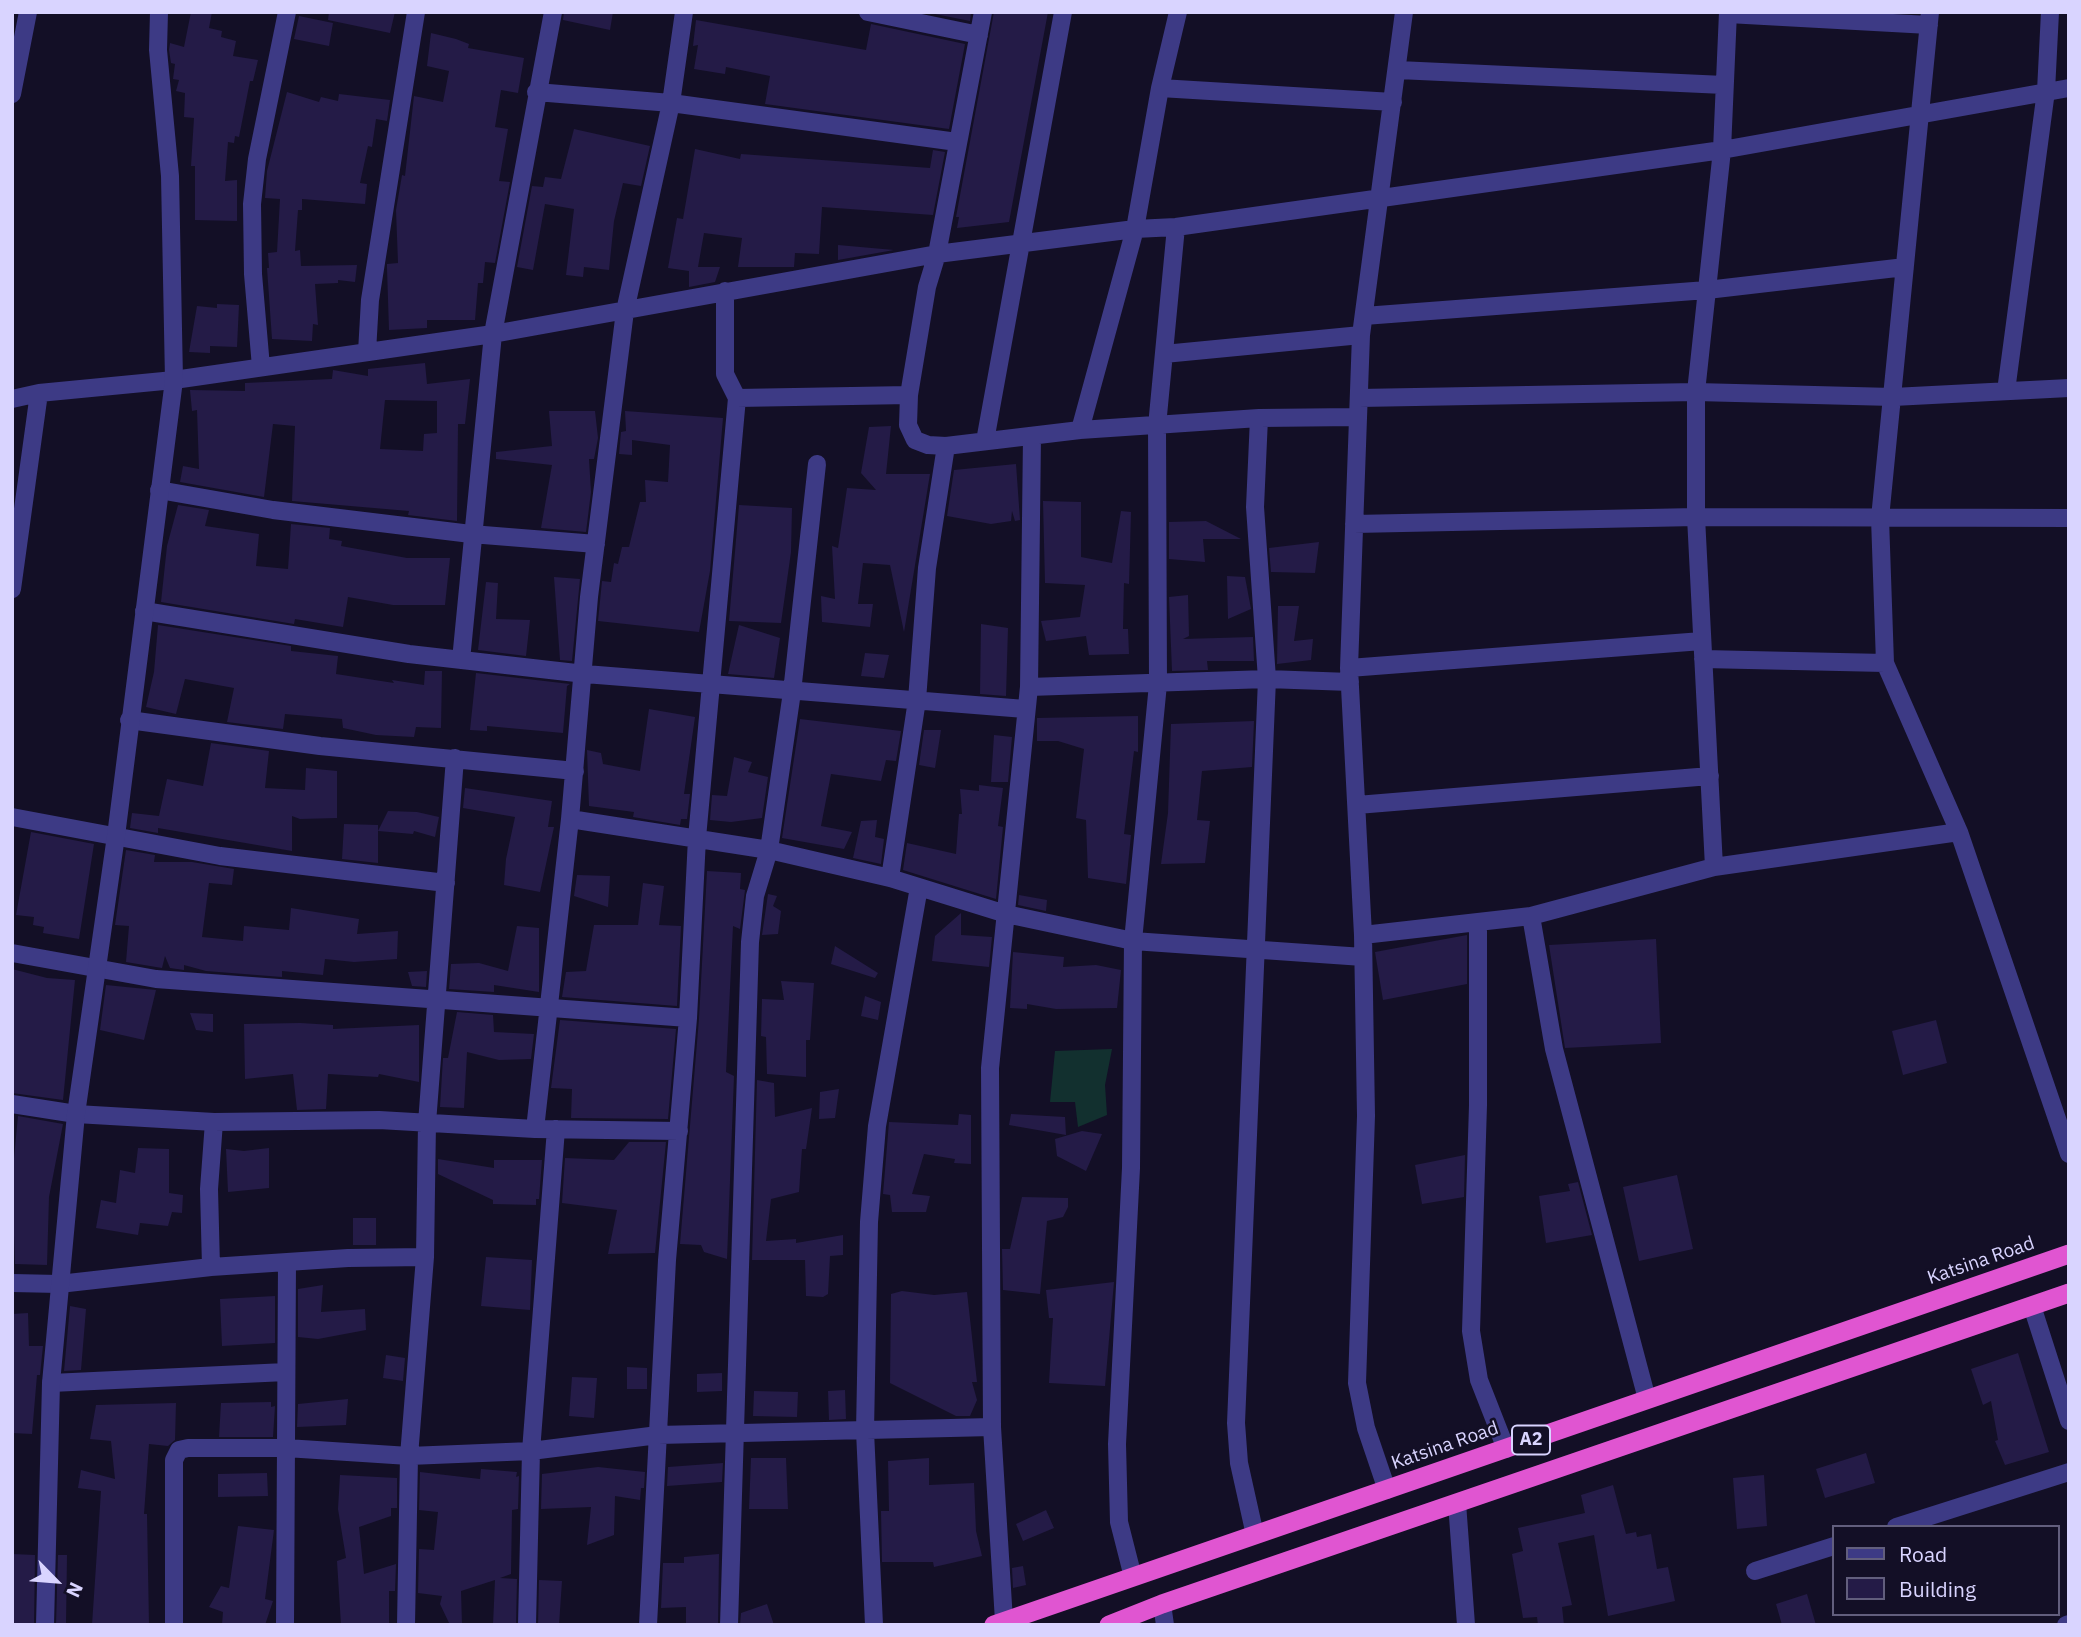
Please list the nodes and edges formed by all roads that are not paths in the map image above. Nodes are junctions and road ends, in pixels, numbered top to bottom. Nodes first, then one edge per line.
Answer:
1 (28, 12) edge
2 (159, 12) edge
3 (287, 12) edge
4 (416, 12) edge
5 (553, 12) edge
6 (684, 12) edge
7 (868, 12) edge
8 (983, 12) edge
9 (1063, 12) edge
10 (1178, 12) edge
11 (1404, 12) edge
12 (2050, 12) edge
13 (1728, 13) edge
14 (1930, 18) edge
15 (979, 35) junction
16 (1398, 70) junction
17 (1724, 85) junction
18 (1160, 88) junction
19 (2069, 89) edge
20 (2046, 91) junction
21 (536, 92) junction
22 (12, 94) edge
23 (1393, 102) junction
24 (671, 103) junction
25 (1921, 113) junction
26 (957, 142) junction
27 (1722, 150) junction
28 (1380, 197) junction
29 (1176, 227) junction
30 (1135, 229) junction
31 (1018, 246) junction
32 (937, 254) junction
33 (1905, 267) junction
34 (1707, 290) junction
35 (725, 291) junction
36 (625, 311) junction
37 (1364, 316) junction
38 (493, 334) junction
39 (1361, 335) junction
40 (367, 352) junction
41 (1164, 354) junction
42 (261, 368) junction
43 (174, 380) junction
44 (2069, 388) edge
45 (1696, 391) junction
46 (2006, 391) junction
47 (38, 393) junction
48 (909, 395) junction
49 (1893, 397) junction
50 (737, 398) junction
51 (1359, 398) junction
52 (12, 399) edge
53 (1357, 417) junction
54 (1259, 418) junction
55 (1157, 426) junction
56 (1080, 430) junction
57 (1032, 436) junction
58 (985, 441) junction
59 (946, 446) junction
60 (817, 464) dead end
61 (159, 490) junction
62 (1696, 517) junction
63 (1880, 518) junction
64 (2069, 518) edge
65 (1354, 524) junction
66 (471, 534) junction
67 (596, 544) junction
68 (12, 589) edge
69 (144, 611) junction
70 (1702, 650) junction
71 (461, 660) junction
72 (1885, 663) junction
73 (584, 674) junction
74 (1349, 675) junction
75 (1267, 679) junction
76 (1158, 684) junction
77 (713, 685) junction
78 (1029, 687) junction
79 (792, 692) junction
80 (917, 700) junction
81 (1025, 709) junction
82 (129, 720) junction
83 (455, 758) junction
84 (575, 771) junction
85 (1710, 776) junction
86 (1357, 806) junction
87 (12, 817) edge
88 (570, 819) junction
89 (1959, 832) junction
90 (117, 836) junction
91 (697, 838) junction
92 (769, 850) junction
93 (1714, 867) junction
94 (890, 878) junction
95 (446, 883) junction
96 (919, 887) junction
97 (1006, 914) junction
98 (1531, 916) junction
99 (1478, 924) junction
100 (1363, 935) junction
101 (1133, 941) junction
102 (1254, 951) junction
103 (12, 953) edge
104 (1363, 957) junction
105 (98, 968) junction
106 (437, 998) junction
107 (549, 1009) junction
108 (688, 1018) junction
109 (12, 1104) edge
110 (76, 1114) junction
111 (215, 1122) junction
112 (427, 1123) junction
113 (535, 1129) junction
114 (556, 1129) junction
115 (679, 1131) junction
116 (2069, 1154) edge
117 (2069, 1254) edge
118 (425, 1257) junction
119 (287, 1263) junction
120 (211, 1267) junction
121 (12, 1283) edge
122 (59, 1284) junction
123 (2069, 1293) edge
124 (2032, 1306) junction
125 (286, 1372) junction
126 (51, 1383) junction
127 (1647, 1399) junction
128 (2069, 1421) edge
129 (992, 1427) junction
130 (865, 1431) junction
131 (736, 1433) junction
132 (658, 1435) junction
133 (286, 1448) junction
134 (1506, 1449) junction
135 (531, 1451) junction
136 (409, 1456) junction
137 (2069, 1472) edge
138 (1387, 1490) junction
139 (1457, 1503) junction
140 (1902, 1525) edge
141 (1255, 1535) junction
142 (1832, 1547) edge
143 (1755, 1571) dead end
144 (1132, 1577) junction
145 (1162, 1604) junction
146 (999, 1623) edge
147 (45, 1625) edge
148 (174, 1625) edge
149 (285, 1625) edge
150 (406, 1625) edge
151 (527, 1625) edge
152 (648, 1625) edge
153 (729, 1625) edge
154 (874, 1625) edge
155 (1109, 1625) edge
156 (1165, 1625) edge
157 (1466, 1625) edge

1 - 22 street
2 - 43 street
3 - 42 street
4 - 40 street
5 - 21 street
6 - 24 street
7 - 15 street
8 - 15 street
9 - 31 street
10 - 18 street
11 - 16 street
12 - 20 street
13 - 14 street
13 - 17 street
14 - 25 street
15 - 26 street
16 - 17 street
16 - 23 street
17 - 27 street
18 - 23 street
18 - 30 street
19 - 20 street
20 - 25 street
20 - 46 street
21 - 24 street
21 - 38 street
23 - 28 street
24 - 26 street
24 - 36 street
25 - 27 street
25 - 33 street
26 - 32 street
27 - 28 street
27 - 34 street
28 - 29 street
28 - 37 street
29 - 30 street
29 - 41 street
30 - 31 street
30 - 56 street
31 - 32 street
31 - 58 street
32 - 35 street
32 - 48 street
33 - 34 street
33 - 49 street
34 - 37 street
34 - 45 street
35 - 36 street
35 - 50 street
36 - 38 street
36 - 67 street
37 - 39 street
38 - 40 street
38 - 66 street
39 - 41 street
39 - 51 street
40 - 42 street
41 - 55 street
42 - 43 street
43 - 47 street
43 - 61 street
44 - 46 street
45 - 49 street
45 - 51 street
45 - 62 street
46 - 49 street
47 - 52 street
47 - 68 street
48 - 50 street
48 - 59 street
49 - 63 street
50 - 77 street
51 - 53 street
53 - 54 street
53 - 65 street
54 - 55 street
54 - 75 street
55 - 56 street
55 - 76 street
56 - 57 street
57 - 58 street
57 - 78 street
58 - 59 street
59 - 80 street
60 - 79 street
61 - 66 street
61 - 69 street
62 - 63 street
62 - 65 street
62 - 70 street
63 - 64 street
63 - 72 street
65 - 74 street
66 - 67 street
66 - 71 street
67 - 73 street
69 - 71 street
69 - 82 street
70 - 72 street
70 - 74 street
70 - 85 street
71 - 73 street
72 - 89 street
73 - 77 street
73 - 84 street
74 - 75 street
74 - 86 street
75 - 76 street
75 - 102 street
76 - 78 street
76 - 101 street
77 - 79 street
77 - 91 street
78 - 81 street
79 - 80 street
79 - 92 street
80 - 81 street
80 - 94 street
81 - 97 street
82 - 83 street
82 - 90 street
83 - 84 street
83 - 95 street
84 - 88 street
85 - 86 street
85 - 93 street
86 - 100 street
87 - 90 street
88 - 91 street
88 - 107 street
89 - 93 street
89 - 116 street
90 - 95 street
90 - 105 street
91 - 92 street
91 - 108 street
92 - 94 street
92 - 131 street
93 - 98 street
94 - 96 street
95 - 106 street
96 - 97 street
96 - 130 street
97 - 101 street
97 - 129 street
98 - 99 street
98 - 127 street
99 - 100 street
99 - 134 street
100 - 104 street
101 - 102 street
101 - 144 street
102 - 104 street
102 - 141 street
103 - 105 street
104 - 138 street
105 - 106 street
105 - 110 street
106 - 107 street
106 - 112 street
107 - 108 street
107 - 113 street
108 - 115 street
109 - 110 street
110 - 111 street
110 - 122 street
111 - 112 street
111 - 120 street
112 - 113 street
112 - 118 street
113 - 114 street
114 - 115 street
114 - 135 street
115 - 132 street
117 - 127 highway, Katsina Road / A2
118 - 119 street
118 - 136 street
119 - 120 street
119 - 125 street
120 - 122 street
121 - 122 street
122 - 126 street
123 - 124 highway, A2
124 - 128 street
124 - 139 highway, A2
125 - 126 street
125 - 133 street
126 - 147 street
127 - 134 highway, Katsina Road / A2
129 - 130 street
129 - 146 street
130 - 131 street
130 - 154 street
131 - 132 street
131 - 153 street
132 - 135 street
132 - 152 street
133 - 136 street
133 - 148 street
133 - 149 street
134 - 138 highway, Katsina Road / A2
135 - 136 street
135 - 151 street
136 - 150 street
137 - 140 street
138 - 141 highway, Katsina Road / A2
139 - 145 highway, A2
139 - 157 street
141 - 144 highway, Katsina Road / A2
142 - 143 street
144 - 146 highway, Katsina Road / A2
145 - 155 highway, A2
145 - 156 street

